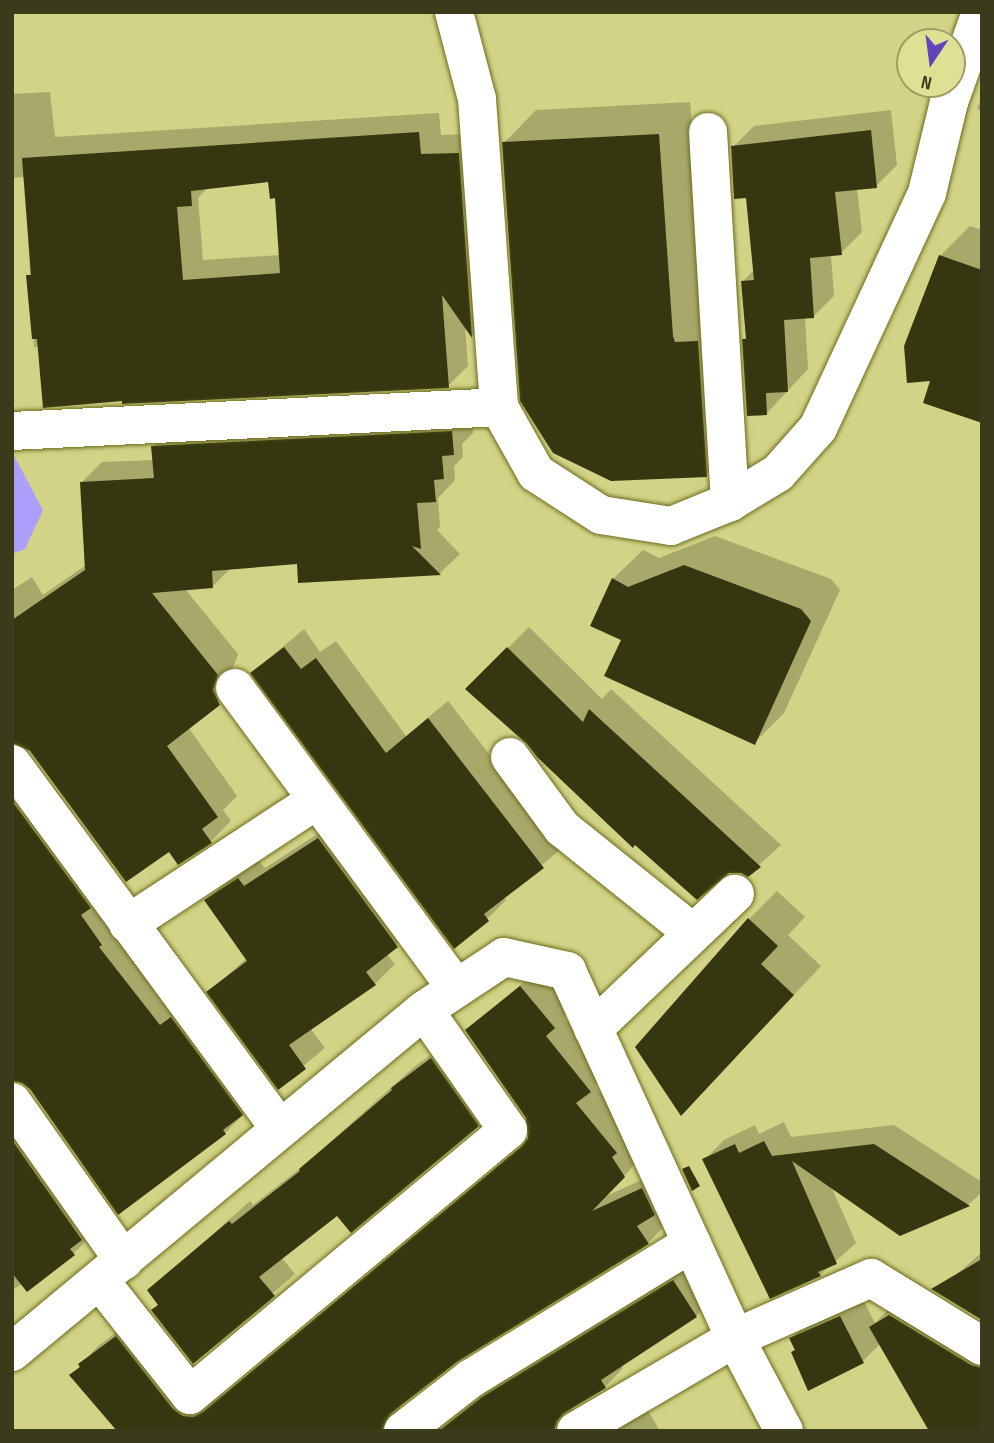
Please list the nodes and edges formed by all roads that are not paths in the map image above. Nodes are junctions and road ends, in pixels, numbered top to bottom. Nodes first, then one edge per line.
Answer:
1 (454, 12) edge
2 (981, 12) edge
3 (708, 132) dead end
4 (499, 407) junction
5 (12, 431) edge
6 (730, 502) junction
7 (235, 688) dead end
8 (510, 757) dead end
9 (12, 764) edge
10 (317, 800) junction
11 (735, 894) dead end
12 (128, 924) junction
13 (694, 933) junction
14 (456, 989) junction
15 (424, 1010) junction
16 (593, 1029) junction
17 (12, 1102) edge
18 (279, 1128) junction
19 (692, 1243) junction
20 (112, 1271) junction
21 (736, 1338) junction
22 (982, 1346) edge
23 (12, 1352) edge
24 (403, 1431) edge
25 (576, 1431) edge
26 (784, 1431) edge

1 - 4 street
2 - 6 street
3 - 6 street
4 - 5 street
4 - 6 street
7 - 10 street
8 - 13 street
9 - 12 street
10 - 12 street
10 - 14 street
11 - 13 street
12 - 18 street
13 - 16 street
14 - 15 street
14 - 16 street
15 - 18 street
15 - 20 street
16 - 19 street
17 - 20 street
18 - 20 street
19 - 21 street
19 - 24 street
20 - 23 street
21 - 22 street
21 - 25 street
21 - 26 street

